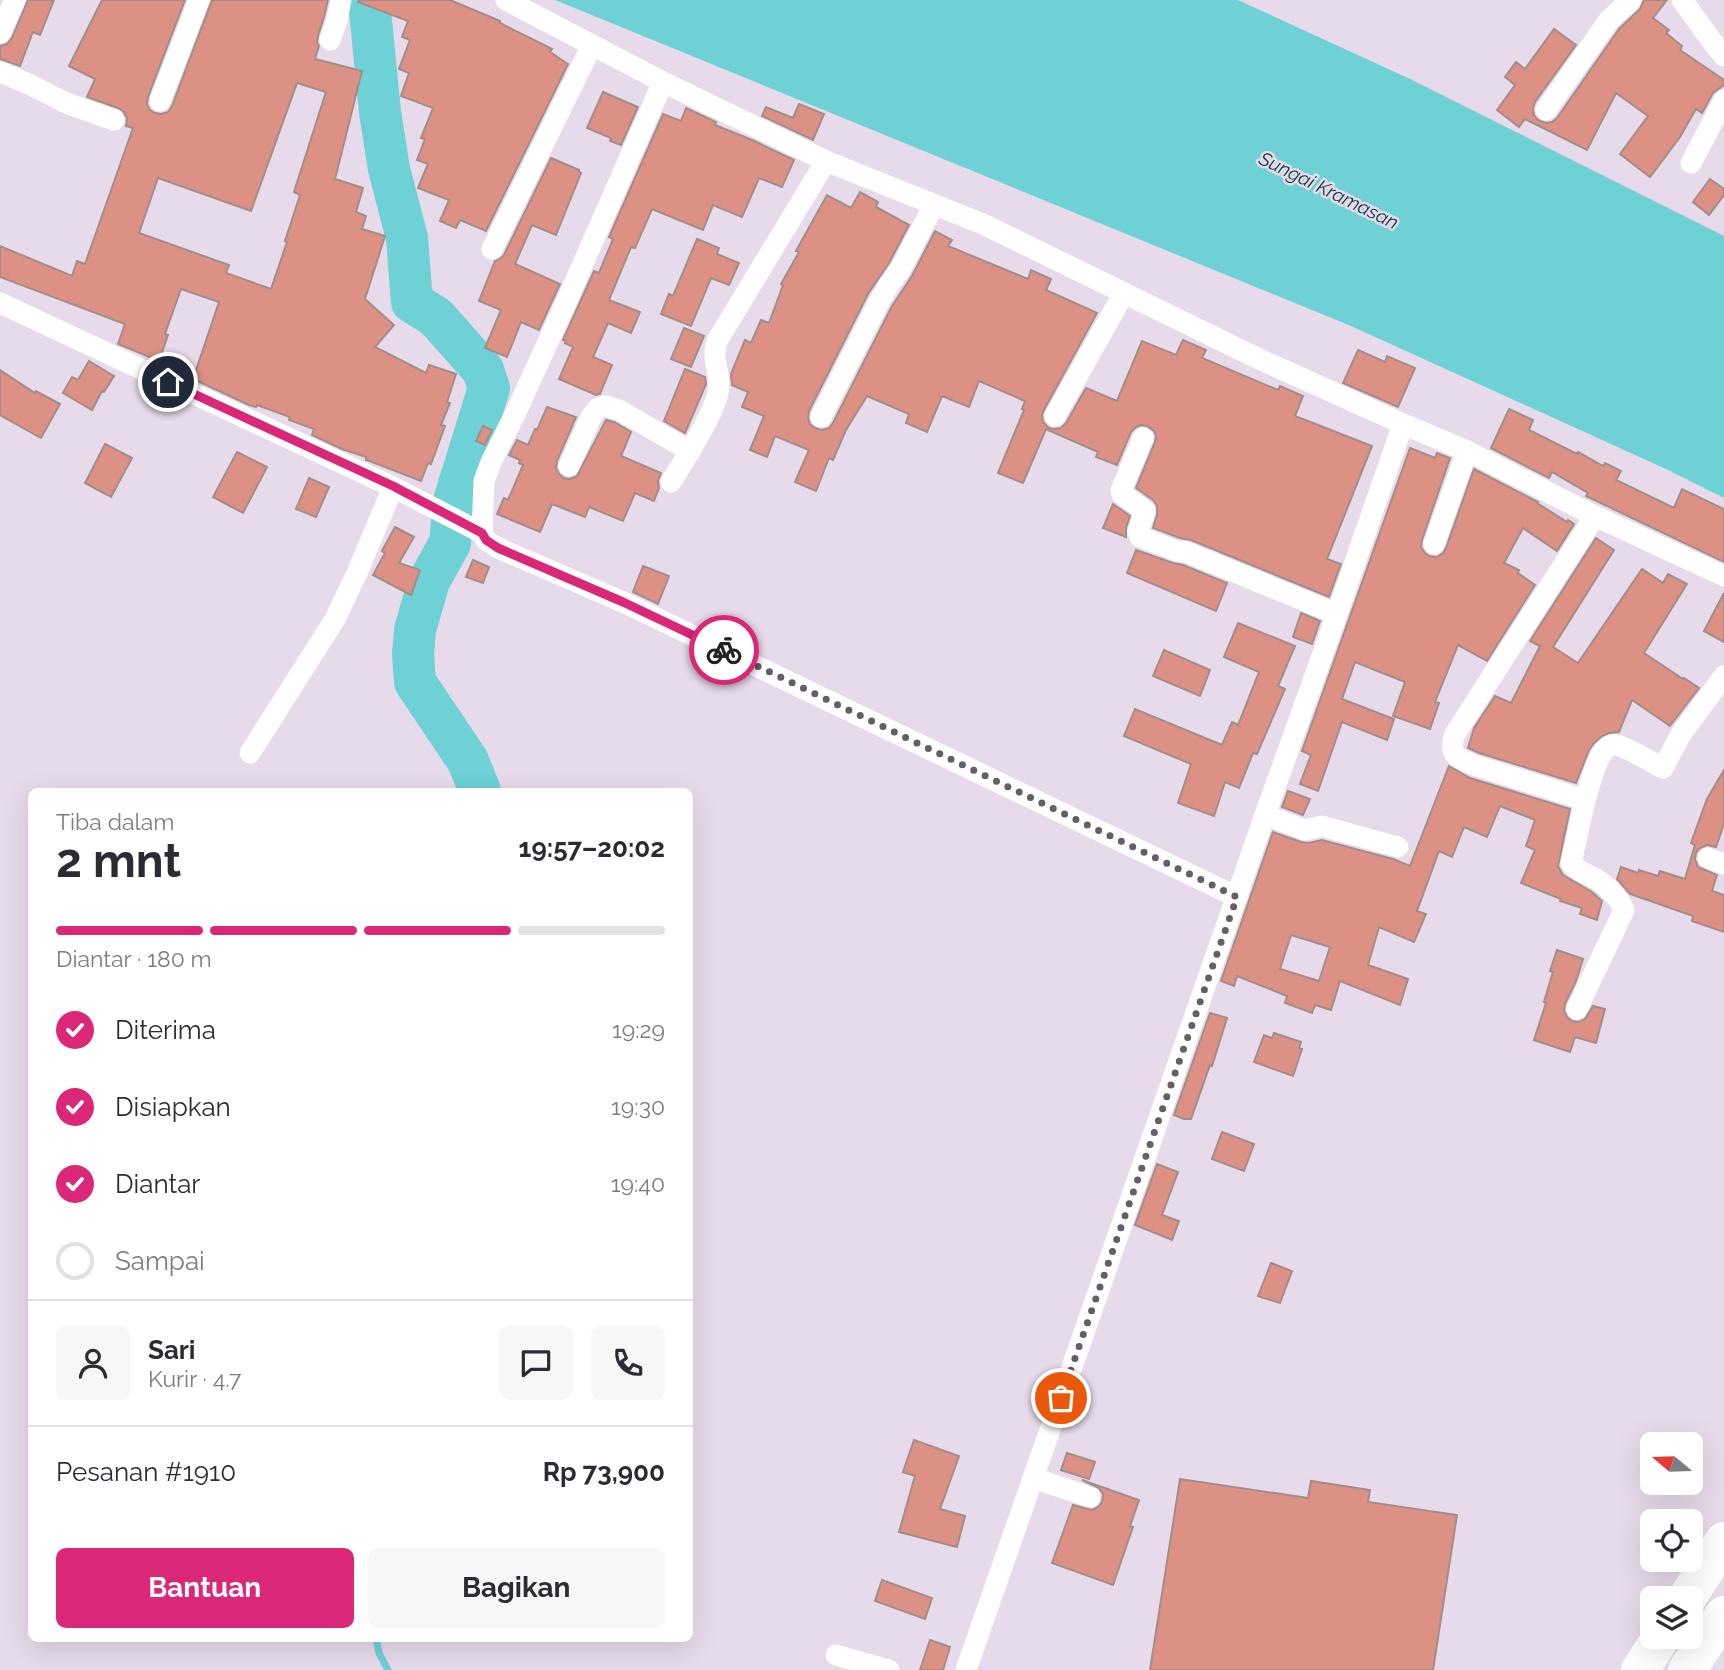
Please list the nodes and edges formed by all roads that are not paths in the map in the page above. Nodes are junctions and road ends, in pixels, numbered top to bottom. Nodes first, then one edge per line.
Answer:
1 (15, 0) edge
2 (199, 0) edge
3 (341, 0) edge
4 (506, 0) edge
5 (1630, 0) edge
6 (1682, 0) edge
7 (0, 33) edge
8 (330, 40) dead end
9 (592, 45) junction
10 (1724, 56) edge
11 (0, 72) edge
12 (663, 82) junction
13 (160, 100) dead end
14 (1724, 100) edge
15 (1546, 110) dead end
16 (114, 120) dead end
17 (826, 162) junction
18 (1691, 163) dead end
19 (934, 205) junction
20 (492, 249) dead end
21 (1124, 293) junction
22 (0, 303) edge
23 (1055, 416) dead end
24 (821, 417) dead end
25 (1403, 424) junction
26 (1143, 438) dead end
27 (690, 451) junction
28 (1467, 451) junction
29 (569, 466) dead end
30 (671, 482) dead end
31 (393, 486) junction
32 (1595, 516) junction
33 (476, 529) junction
34 (1434, 544) dead end
35 (1724, 576) edge
36 (1337, 614) junction
37 (1724, 676) edge
38 (250, 753) dead end
39 (1585, 800) junction
40 (1265, 815) junction
41 (1398, 847) dead end
42 (1237, 897) junction
43 (1577, 1009) dead end
44 (1033, 1478) junction
45 (1090, 1497) dead end
46 (1724, 1541) edge
47 (1695, 1586) edge
48 (1724, 1615) edge
49 (1654, 1649) edge
50 (836, 1655) dead end
51 (888, 1670) edge
52 (966, 1670) edge
53 (1640, 1670) edge
54 (1687, 1670) edge

1 - 7 street
2 - 13 street
3 - 8 street
4 - 9 street
5 - 15 street
6 - 10 street
9 - 12 street
9 - 20 street
11 - 16 street
12 - 17 street
12 - 33 street
14 - 18 street
17 - 19 street
17 - 27 street
19 - 21 street
19 - 24 street
21 - 23 street
21 - 25 street
22 - 31 street
25 - 28 street
25 - 36 street
26 - 36 street
27 - 29 street
27 - 30 street
28 - 32 street
28 - 34 street
31 - 33 street
31 - 38 street
32 - 35 street
32 - 39 street
33 - 42 street
36 - 40 street
37 - 39 street
39 - 43 street
40 - 41 street
40 - 42 street
42 - 44 street
44 - 45 street
44 - 52 street
46 - 47 highway
48 - 54 highway
49 - 53 highway
50 - 51 street

